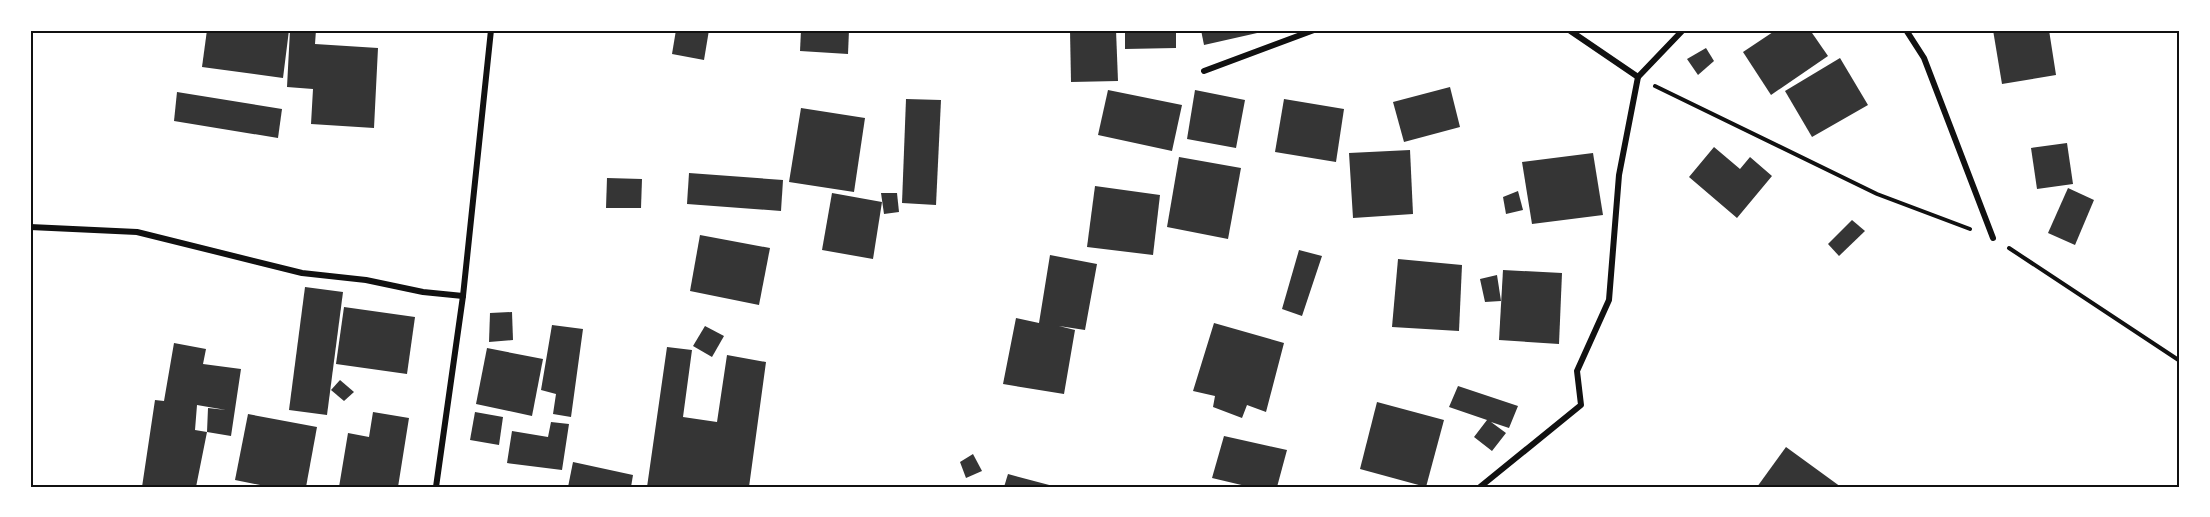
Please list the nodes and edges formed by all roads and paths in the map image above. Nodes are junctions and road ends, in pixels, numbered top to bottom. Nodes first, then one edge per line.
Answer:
1 (491, 30) edge
2 (1314, 30) edge
3 (1569, 30) edge
4 (1683, 30) edge
5 (1906, 30) edge
6 (1204, 71) dead end
7 (1638, 77) junction
8 (30, 227) edge
9 (1993, 238) junction
10 (463, 296) junction
11 (2180, 361) edge
12 (436, 487) edge
13 (1480, 487) edge

1 - 10 street
2 - 6 street
3 - 7 street
4 - 7 street
5 - 9 street
7 - 9 path
7 - 13 street
8 - 10 street
9 - 11 path
10 - 12 street

